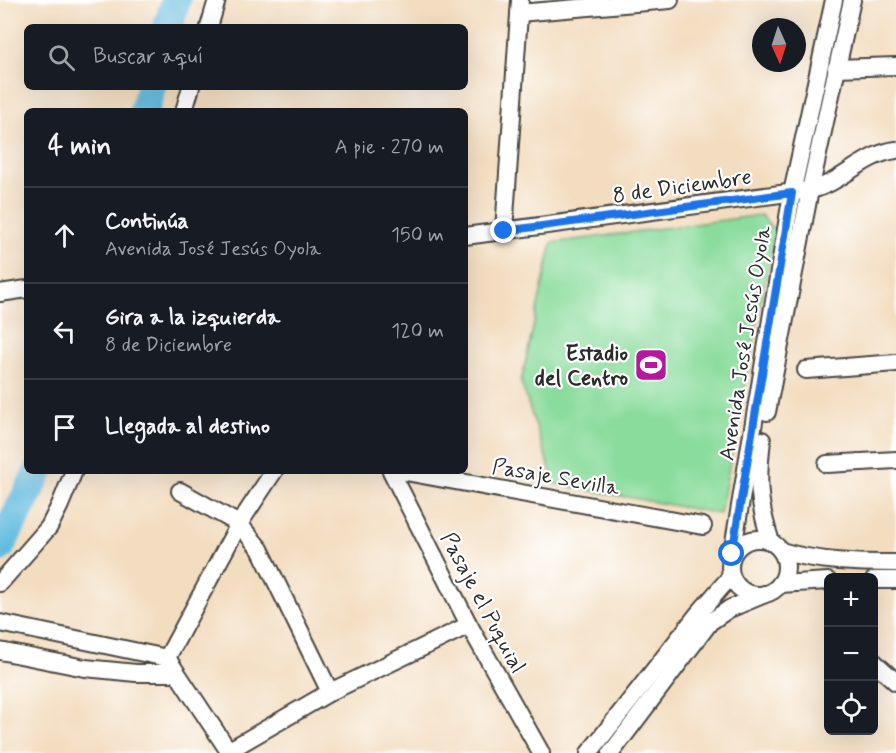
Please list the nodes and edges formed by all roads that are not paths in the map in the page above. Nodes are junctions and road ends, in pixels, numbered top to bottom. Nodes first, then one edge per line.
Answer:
1 (217, 0) edge
2 (670, 0) edge
3 (834, 0) edge
4 (852, 0) edge
5 (520, 6) edge
6 (210, 24) edge
7 (896, 66) edge
8 (836, 68) junction
9 (190, 90) edge
10 (185, 108) edge
11 (896, 150) edge
12 (810, 190) junction
13 (792, 193) junction
14 (504, 231) junction
15 (468, 236) edge
16 (24, 289) edge
17 (0, 292) edge
18 (896, 363) edge
19 (806, 370) dead end
20 (896, 460) edge
21 (827, 464) dead end
22 (73, 474) edge
23 (272, 474) edge
24 (393, 474) edge
25 (417, 474) edge
26 (180, 491) dead end
27 (239, 524) junction
28 (703, 526) dead end
29 (776, 547) junction
30 (732, 554) junction
31 (896, 563) edge
32 (731, 576) junction
33 (878, 580) edge
34 (896, 580) edge
35 (824, 581) edge
36 (0, 583) edge
37 (780, 584) junction
38 (765, 594) junction
39 (0, 623) edge
40 (469, 625) junction
41 (0, 651) edge
42 (167, 658) junction
43 (878, 666) edge
44 (176, 673) junction
45 (896, 682) edge
46 (330, 692) junction
47 (229, 752) edge
48 (541, 753) edge
49 (589, 753) edge
50 (611, 753) edge

1 - 6 street
2 - 5 street
3 - 13 street, Avenida José Jesús Oyola
4 - 8 street
5 - 14 street
7 - 8 street
8 - 12 street
9 - 10 street
11 - 12 street, 8 de Diciembre
12 - 13 street, 8 de Diciembre
12 - 29 street
13 - 14 street, 8 de Diciembre
13 - 30 street, Avenida José Jesús Oyola
14 - 15 street, 8 de Diciembre
16 - 17 street
18 - 19 street
20 - 21 street
22 - 36 street
23 - 27 street
24 - 40 street, Pasaje el Puquial
25 - 28 street, Pasaje Sevilla
26 - 27 street
27 - 42 street
27 - 46 street
29 - 30 street
29 - 31 street
29 - 37 street
30 - 32 street
32 - 38 street
32 - 49 street
33 - 34 street
35 - 37 street
37 - 38 street
38 - 50 street
39 - 42 street
40 - 46 street
40 - 48 street, Pasaje el Puquial
41 - 44 street
42 - 44 street
43 - 45 street
44 - 47 street
46 - 47 street

